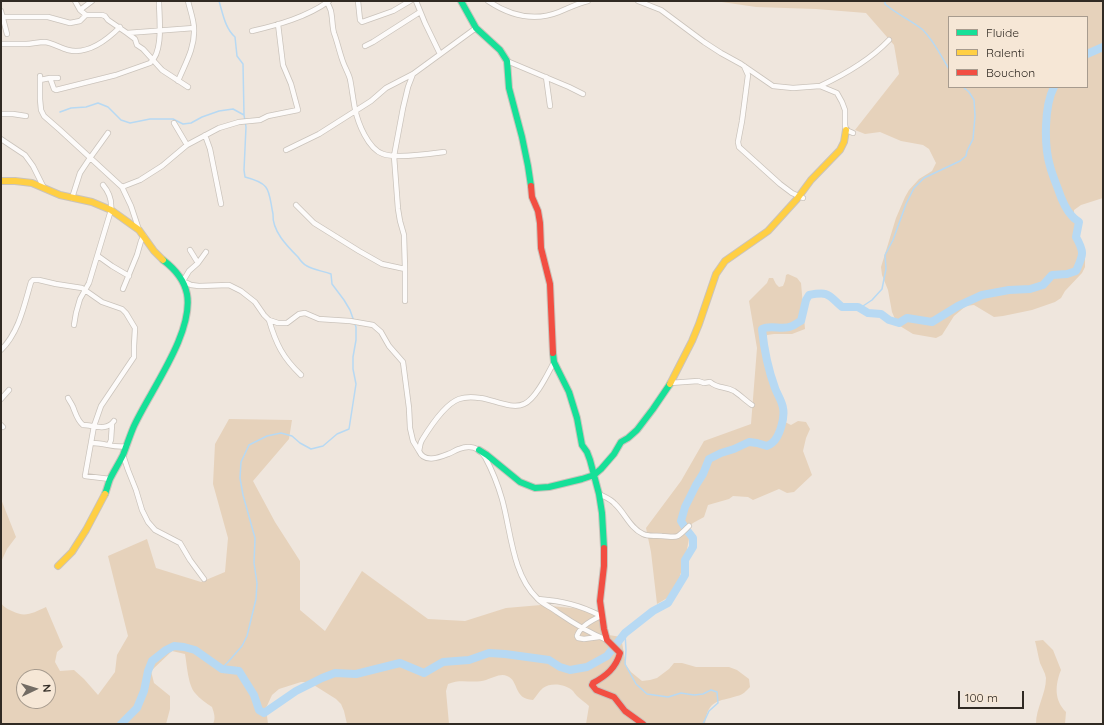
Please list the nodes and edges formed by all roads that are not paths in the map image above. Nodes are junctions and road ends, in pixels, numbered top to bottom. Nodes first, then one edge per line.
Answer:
1 (75, 1) edge
2 (92, 1) edge
3 (159, 1) edge
4 (188, 1) edge
5 (358, 1) edge
6 (410, 1) edge
7 (416, 1) edge
8 (461, 1) edge
9 (488, 1) edge
10 (588, 1) edge
11 (638, 1) edge
12 (327, 2) edge
13 (80, 10) junction
14 (1, 11) edge
15 (420, 12) junction
16 (86, 15) junction
17 (2, 17) edge
18 (278, 24) junction
19 (120, 27) junction
20 (194, 28) junction
21 (476, 28) junction
22 (160, 30) junction
23 (252, 31) dead end
24 (127, 33) junction
25 (7, 34) dead end
26 (889, 40) dead end
27 (1, 44) edge
28 (365, 46) dead end
29 (440, 54) junction
30 (153, 61) junction
31 (507, 61) junction
32 (744, 66) junction
33 (413, 74) junction
34 (546, 77) junction
35 (50, 78) junction
36 (58, 78) dead end
37 (178, 81) junction
38 (820, 86) junction
39 (188, 87) dead end
40 (583, 94) dead end
41 (550, 106) dead end
42 (355, 110) junction
43 (1, 114) edge
44 (26, 116) dead end
45 (174, 122) dead end
46 (846, 130) junction
47 (108, 133) dead end
48 (853, 133) dead end
49 (205, 135) junction
50 (1, 140) edge
51 (187, 145) junction
52 (286, 150) dead end
53 (444, 152) dead end
54 (394, 156) junction
55 (90, 158) junction
56 (1, 181) edge
57 (103, 185) dead end
58 (122, 187) junction
59 (44, 188) junction
60 (801, 197) junction
61 (72, 198) junction
62 (221, 204) dead end
63 (296, 205) dead end
64 (111, 210) junction
65 (139, 230) junction
66 (144, 236) junction
67 (190, 250) dead end
68 (206, 252) dead end
69 (98, 256) junction
70 (198, 263) junction
71 (406, 269) junction
72 (129, 276) junction
73 (183, 281) junction
74 (123, 289) dead end
75 (85, 290) junction
76 (405, 301) dead end
77 (270, 320) junction
78 (74, 325) dead end
79 (1, 350) edge
80 (554, 362) junction
81 (301, 375) dead end
82 (670, 383) junction
83 (9, 390) dead end
84 (68, 398) dead end
85 (1, 399) edge
86 (752, 405) dead end
87 (94, 426) junction
88 (91, 443) junction
89 (109, 445) junction
90 (127, 446) junction
91 (479, 450) junction
92 (418, 451) junction
93 (123, 455) junction
94 (594, 475) junction
95 (110, 479) junction
96 (599, 494) junction
97 (689, 526) dead end
98 (58, 566) dead end
99 (204, 579) dead end
100 (537, 599) junction
101 (601, 616) junction
102 (582, 628) junction
103 (599, 637) junction
104 (610, 642) junction
105 (643, 724) edge

1 - 13 street
2 - 13 street
3 - 22 street
4 - 20 street
5 - 6 street
7 - 15 street
8 - 21 street
9 - 10 street
11 - 32 street
12 - 18 street
12 - 42 street
13 - 16 street
14 - 17 street
15 - 28 street
15 - 29 street
16 - 17 street
16 - 19 street
17 - 25 street
18 - 23 street
18 - 49 street
19 - 24 street
19 - 27 street
20 - 22 street
20 - 37 street
21 - 29 street
21 - 31 street
22 - 24 street
22 - 30 street
24 - 30 street
26 - 38 street
29 - 33 street
30 - 35 street
30 - 37 street
31 - 34 street
31 - 80 street
32 - 38 street
32 - 60 street
33 - 42 street
33 - 54 street
34 - 40 street
34 - 41 street
35 - 36 street
35 - 55 street
37 - 39 street
38 - 46 street
42 - 52 street
42 - 54 street
43 - 44 street
45 - 51 street
46 - 48 street
46 - 60 street
47 - 55 street
49 - 51 street
49 - 62 street
50 - 59 street
51 - 58 street
53 - 54 street
54 - 71 street
55 - 58 street
55 - 61 street
56 - 59 street
57 - 64 street
58 - 65 street
59 - 61 street
60 - 82 street
61 - 64 street
63 - 71 street
64 - 65 street
64 - 69 street
65 - 66 street
66 - 72 street
66 - 73 street
67 - 70 street
68 - 70 street
69 - 72 street
69 - 75 street
70 - 73 street
71 - 76 street
72 - 74 street
73 - 77 street
73 - 90 street
75 - 78 street
75 - 79 street
75 - 87 street
77 - 81 street
77 - 92 street
80 - 92 street
80 - 94 street
82 - 86 street
82 - 94 street
83 - 85 street
84 - 87 street
87 - 88 street
87 - 89 street
88 - 89 street
88 - 95 street
89 - 90 street
90 - 93 street
91 - 92 street
91 - 94 street
91 - 100 street
93 - 95 street
93 - 99 street
94 - 96 street
95 - 98 street
96 - 97 street
96 - 101 street
100 - 101 street
100 - 102 street
101 - 102 street
101 - 104 street
102 - 103 street
102 - 103 street
103 - 104 street
104 - 105 street

